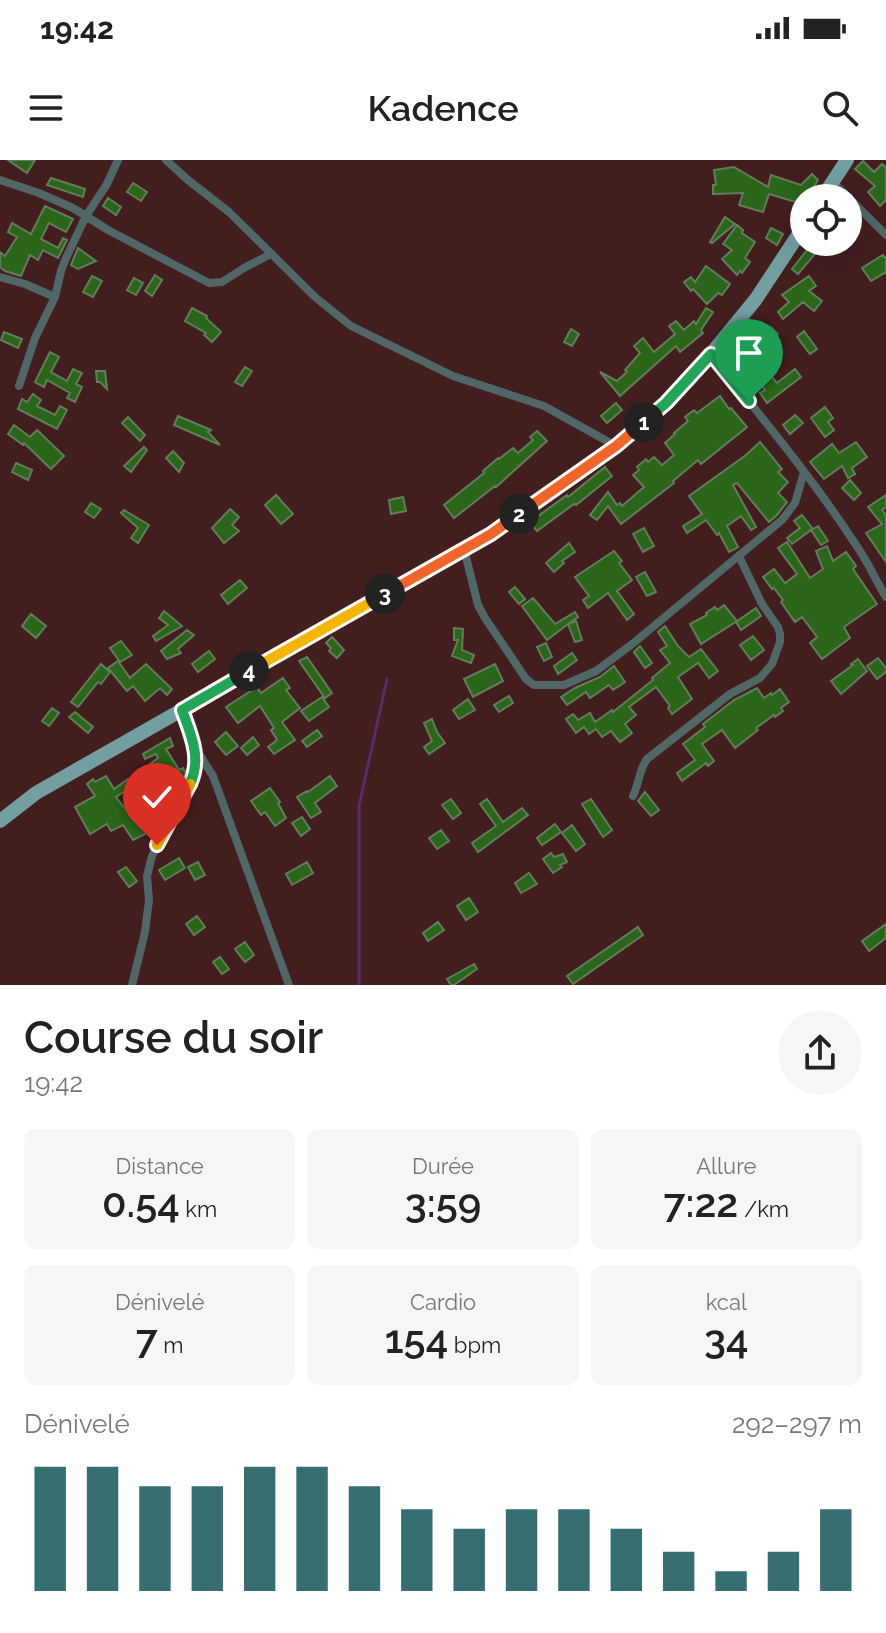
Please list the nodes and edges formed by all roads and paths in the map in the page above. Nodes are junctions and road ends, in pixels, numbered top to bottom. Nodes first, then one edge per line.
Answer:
1 (118, 160) edge
2 (166, 160) edge
3 (847, 160) edge
4 (0, 180) edge
5 (833, 182) joint
6 (86, 216) junction
7 (886, 235) edge
8 (790, 247) edge
9 (271, 254) junction
10 (0, 277) edge
11 (55, 297) junction
12 (711, 354) junction
13 (19, 386) dead end
14 (616, 446) junction
15 (804, 472) junction
16 (464, 549) junction
17 (739, 556) junction
18 (886, 597) edge
19 (182, 710) junction
20 (196, 749) junction
21 (633, 796) dead end
22 (0, 821) edge
23 (132, 985) edge
24 (289, 985) edge

1 - 6 street
2 - 9 street
3 - 5 main road
4 - 6 street
5 - 7 street
6 - 9 street
6 - 11 street
8 - 12 main road
9 - 14 street
10 - 11 street
11 - 13 street
12 - 14 main road
12 - 15 street
14 - 16 main road
15 - 17 street
15 - 18 street
16 - 17 street
16 - 19 main road
17 - 21 street
19 - 20 street
19 - 22 main road
20 - 23 street
20 - 24 street

